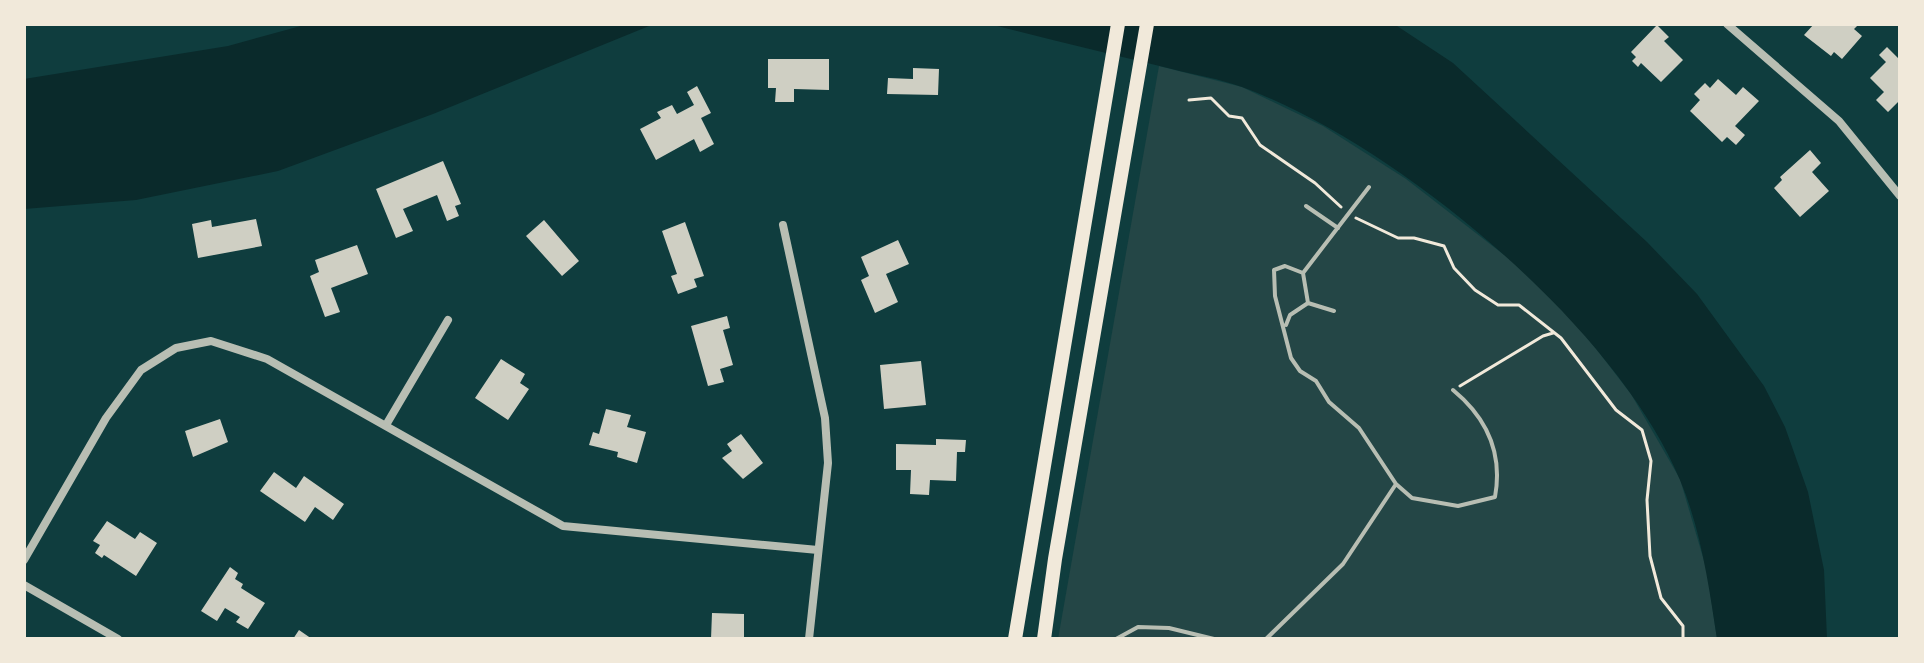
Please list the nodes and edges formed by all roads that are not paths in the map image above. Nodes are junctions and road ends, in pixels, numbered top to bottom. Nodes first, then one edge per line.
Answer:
1 (1118, 24) edge
2 (1147, 24) edge
3 (1727, 24) edge
4 (1369, 187) dead end
5 (1900, 196) edge
6 (1306, 206) dead end
7 (783, 225) dead end
8 (1338, 228) junction
9 (1303, 273) junction
10 (1308, 303) junction
11 (1334, 311) dead end
12 (448, 320) dead end
13 (1285, 328) junction
14 (1453, 390) road end
15 (386, 425) junction
16 (1396, 484) junction
17 (818, 550) junction
18 (24, 560) edge
19 (24, 585) edge
20 (118, 639) edge
21 (809, 639) edge
22 (1015, 639) edge
23 (1044, 639) edge
24 (1116, 639) edge
25 (1214, 639) edge
26 (1266, 639) edge

1 - 22 highway
2 - 23 highway
3 - 5 street
4 - 8 lane
6 - 8 lane
7 - 17 street
8 - 9 lane
9 - 10 lane
9 - 13 lane
10 - 11 lane
10 - 13 lane
12 - 15 street
13 - 16 lane
14 - 16 lane
15 - 17 street
15 - 18 street
16 - 26 lane
17 - 21 street
19 - 20 street
24 - 25 lane

